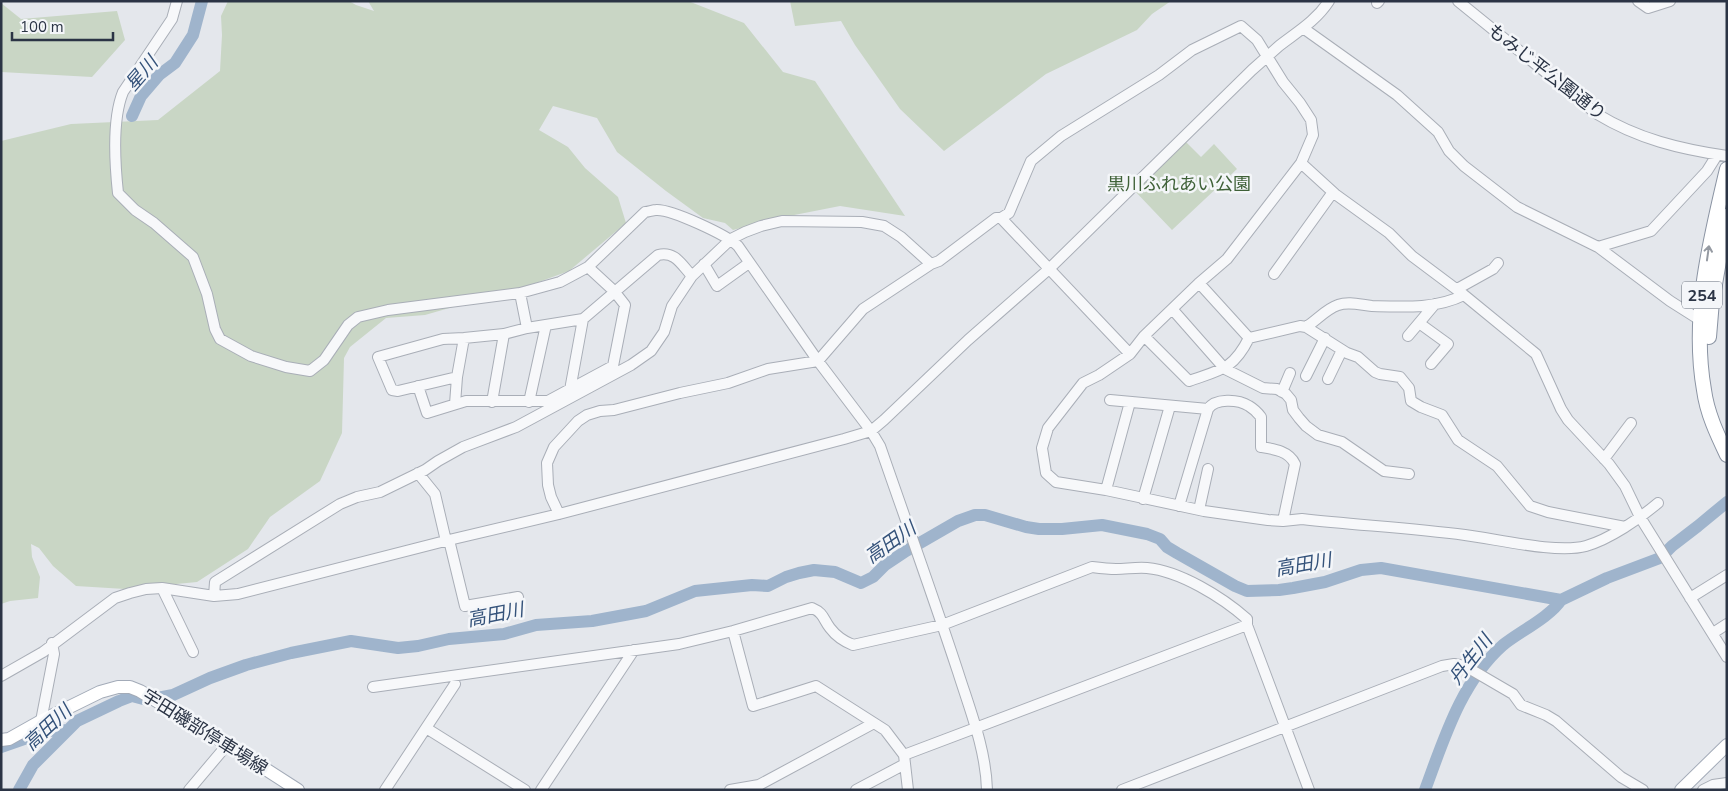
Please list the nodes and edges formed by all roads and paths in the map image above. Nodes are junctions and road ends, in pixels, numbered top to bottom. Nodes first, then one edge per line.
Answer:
1 (177, 1) edge
2 (1329, 1) edge
3 (1458, 1) edge
4 (1638, 1) edge
5 (1670, 1) edge
6 (1303, 28) junction
7 (1268, 56) junction
8 (1722, 155) edge
9 (1301, 163) junction
10 (1727, 170) edge
11 (1333, 192) junction
12 (1727, 216) edge
13 (1001, 218) junction
14 (731, 239) junction
15 (1598, 246) junction
16 (749, 263) junction
17 (1498, 263) dead end
18 (704, 264) junction
19 (931, 264) junction
20 (588, 267) junction
21 (1049, 268) junction
22 (1274, 274) dead end
23 (692, 276) junction
24 (1200, 283) junction
25 (614, 291) junction
26 (520, 292) junction
27 (1460, 292) junction
28 (1435, 304) junction
29 (1173, 310) junction
30 (583, 320) junction
31 (1700, 320) junction
32 (1419, 323) junction
33 (546, 325) junction
34 (1306, 327) junction
35 (527, 328) junction
36 (504, 334) junction
37 (1144, 336) junction
38 (1408, 336) dead end
39 (464, 338) junction
40 (1249, 338) junction
41 (1326, 338) junction
42 (1342, 350) junction
43 (1130, 354) junction
44 (818, 361) junction
45 (1431, 364) dead end
46 (1225, 369) junction
47 (1290, 373) dead end
48 (1306, 376) dead end
49 (457, 377) junction
50 (1328, 379) dead end
51 (418, 386) junction
52 (570, 390) junction
53 (1282, 392) junction
54 (1110, 400) dead end
55 (492, 402) junction
56 (529, 402) junction
57 (1130, 402) junction
58 (455, 404) junction
59 (1170, 406) junction
60 (1208, 410) junction
61 (1631, 423) dead end
62 (1720, 425) edge
63 (871, 431) junction
64 (1727, 455) edge
65 (1604, 458) junction
66 (1208, 469) dead end
67 (418, 473) junction
68 (1409, 474) dead end
69 (1106, 490) junction
70 (1143, 499) junction
71 (1658, 503) dead end
72 (1179, 506) junction
73 (1199, 510) junction
74 (559, 514) junction
75 (1642, 520) junction
76 (1284, 521) junction
77 (1625, 527) junction
78 (448, 540) junction
79 (1727, 575) edge
80 (162, 588) junction
81 (214, 596) junction
82 (518, 598) dead end
83 (1690, 598) junction
84 (1727, 624) edge
85 (942, 625) junction
86 (1247, 625) junction
87 (734, 631) junction
88 (1713, 633) junction
89 (52, 643) junction
90 (634, 650) junction
91 (193, 652) dead end
92 (1727, 658) edge
93 (1, 676) edge
94 (456, 684) dead end
95 (373, 687) dead end
96 (41, 721) junction
97 (874, 723) junction
98 (1286, 727) junction
99 (426, 728) junction
100 (976, 728) junction
101 (1, 740) edge
102 (227, 745) junction
103 (1727, 745) edge
104 (905, 760) junction
105 (1727, 783) edge
106 (757, 788) edge
107 (1307, 789) edge
108 (190, 790) edge
109 (298, 790) edge
110 (385, 790) edge
111 (525, 790) edge
112 (541, 790) edge
113 (730, 790) edge
114 (856, 790) edge
115 (908, 790) edge
116 (987, 790) edge
117 (1122, 790) edge
118 (1643, 790) edge
119 (1681, 790) edge
120 (1703, 790) edge

1 - 26 street
2 - 6 street
3 - 8 street, もみじ平公園通り
4 - 5 street
6 - 7 street
6 - 15 street
7 - 9 street
7 - 13 street
7 - 21 street
8 - 15 street
9 - 11 street
9 - 24 street
31 -> 10 highway, 254
11 - 22 street
11 - 27 street
12 - 62 highway, 254
13 - 19 street
13 - 21 street
14 - 16 street
14 - 18 street
14 - 19 street
14 - 20 street
15 - 31 street
16 - 18 street
16 - 44 street
17 - 27 street
18 - 23 street
19 - 44 street
20 - 25 street
20 - 26 street
21 - 43 street
21 - 63 street
23 - 25 street
23 - 67 street
24 - 29 street
24 - 40 street
25 - 30 street
25 - 52 street
26 - 35 street
27 - 28 street
27 - 65 street
28 - 32 street
28 - 34 street
29 - 37 street
29 - 46 street
30 - 33 street
30 - 52 street
31 - 62 highway, 254
32 - 38 street
32 - 45 street
33 - 35 street
33 - 56 street
34 - 40 street
34 - 41 street
35 - 36 street
36 - 39 street
36 - 55 street
37 - 43 street
37 - 46 street
39 - 49 street
39 - 51 street
40 - 46 street
41 - 42 street
41 - 48 street
42 - 50 street
42 - 77 street
43 - 69 street
44 - 63 street
44 - 74 street
46 - 53 street
47 - 53 street
49 - 51 street
49 - 58 street
51 - 58 street
52 - 56 street
53 - 68 street
54 - 57 street
55 - 56 street
55 - 58 street
57 - 59 street
57 - 69 street
59 - 60 street
59 - 70 street
60 - 72 street
60 - 76 street
61 - 65 street
62 - 64 highway, 254
63 - 74 street
63 - 85 street
65 - 75 street
66 - 73 street
67 - 78 street
67 - 81 street
69 - 70 street
70 - 72 street
71 - 75 street
72 - 73 street
73 - 76 street
74 - 78 street
75 - 77 street
75 - 83 street
76 - 77 street
78 - 81 street
78 - 82 street
79 - 83 street
80 - 81 street
80 - 89 street
80 - 91 street
83 - 88 street
84 - 88 street
85 - 86 street
85 - 87 street
85 - 100 street
86 - 98 street
86 - 100 street
87 - 90 street
87 - 97 street
88 - 92 street
89 - 93 street
89 - 96 street
90 - 95 street
90 - 112 street
94 - 99 street
96 - 101 main road, 宇田磯部停車場線
96 - 102 main road, 宇田磯部停車場線
97 - 104 street
97 - 106 street
98 - 107 street
98 - 117 street
98 - 118 street
99 - 110 street
99 - 111 street
100 - 104 street
100 - 116 street
102 - 108 street
102 - 109 main road, 宇田磯部停車場線
103 - 119 main road
104 - 114 street
104 - 115 street
105 - 120 street
106 - 113 street

